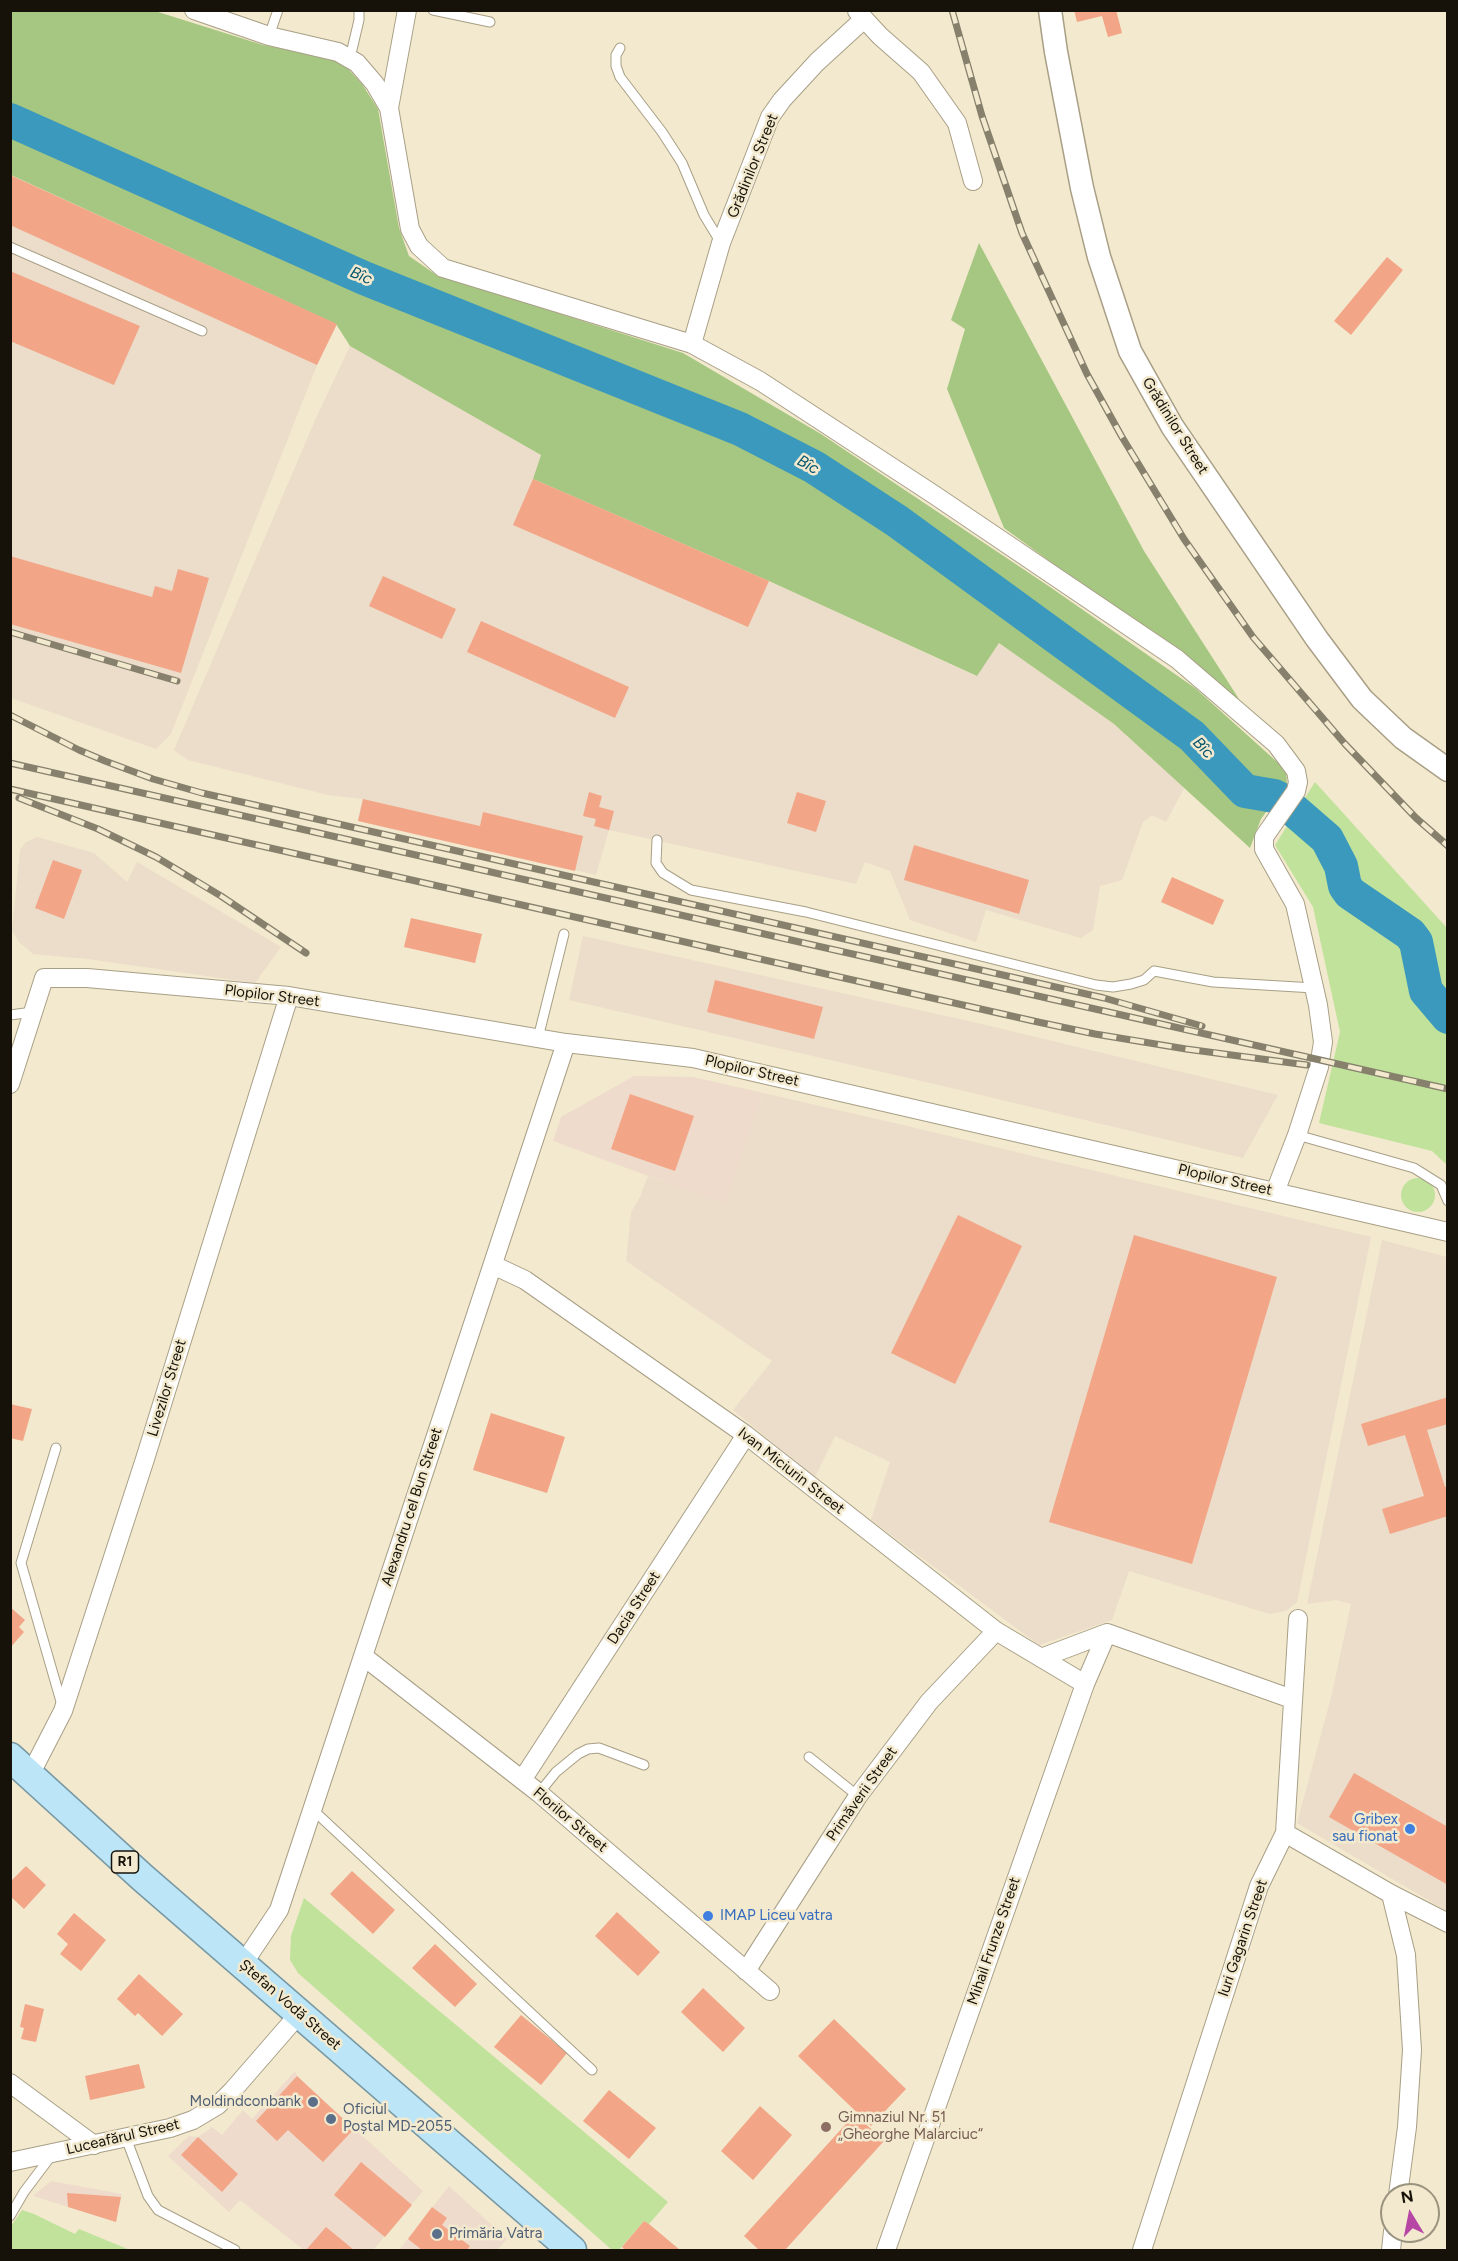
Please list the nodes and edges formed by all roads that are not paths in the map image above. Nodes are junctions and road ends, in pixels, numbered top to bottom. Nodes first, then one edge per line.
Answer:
1 (194, 10) edge
2 (278, 10) edge
3 (359, 10) edge
4 (407, 10) edge
5 (433, 10) edge
6 (1050, 10) edge
7 (860, 15) edge
8 (490, 22) dead end
9 (269, 36) junction
10 (620, 48) dead end
11 (350, 58) junction
12 (389, 108) junction
13 (973, 181) dead end
14 (721, 243) junction
15 (10, 247) edge
16 (202, 332) dead end
17 (692, 344) junction
18 (1445, 769) edge
19 (657, 840) dead end
20 (564, 934) dead end
21 (1314, 988) junction
22 (289, 996) junction
23 (33, 1012) junction
24 (10, 1015) edge
25 (538, 1038) junction
26 (566, 1042) junction
27 (10, 1084) edge
28 (1297, 1135) junction
29 (1275, 1192) junction
30 (1448, 1201) edge
31 (1448, 1232) edge
32 (493, 1265) junction
33 (746, 1435) junction
34 (56, 1448) dead end
35 (10, 1559) edge
36 (21, 1563) junction
37 (1298, 1619) dead end
38 (996, 1630) junction
39 (1107, 1633) junction
40 (363, 1656) junction
41 (1041, 1658) junction
42 (1085, 1684) junction
43 (1292, 1700) junction
44 (63, 1711) junction
45 (808, 1757) dead end
46 (20, 1766) edge
47 (644, 1766) dead end
48 (522, 1780) junction
49 (539, 1793) junction
50 (858, 1796) junction
51 (312, 1809) junction
52 (1285, 1833) junction
53 (1391, 1894) junction
54 (1448, 1923) edge
55 (243, 1964) junction
56 (746, 1971) junction
57 (770, 1991) dead end
58 (299, 2014) junction
59 (592, 2070) dead end
60 (10, 2083) edge
61 (126, 2138) junction
62 (94, 2145) junction
63 (53, 2154) junction
64 (10, 2162) edge
65 (1399, 2183) edge
66 (10, 2216) edge
67 (235, 2250) edge
68 (572, 2250) edge
69 (886, 2250) edge
70 (1142, 2250) edge

1 - 9 street
2 - 9 lane
3 - 11 lane
4 - 12 street
5 - 8 lane
6 - 18 street, Grădinilor Street
7 - 13 street, Grădinilor Street
7 - 14 street, Grădinilor Street
9 - 11 street
10 - 14 lane
11 - 12 street
12 - 17 street
14 - 17 street, Grădinilor Street
15 - 16 lane
17 - 21 street
19 - 21 lane
20 - 25 lane
21 - 28 street
22 - 23 street, Plopilor Street
22 - 25 street, Plopilor Street
22 - 44 street, Livezilor Street
23 - 24 lane
23 - 27 street
25 - 26 street, Plopilor Street
26 - 29 street, Plopilor Street
26 - 32 street, Alexandru cel Bun Street
28 - 29 street
28 - 30 lane
29 - 31 street, Plopilor Street
32 - 33 street, Ivan Miciurin Street
32 - 40 street, Alexandru cel Bun Street
33 - 38 street, Ivan Miciurin Street
33 - 48 street, Dacia Street
34 - 36 lane
35 - 36 lane
36 - 44 lane
37 - 43 street, Iuri Gagarin Street
38 - 41 street, Ivan Miciurin Street
38 - 50 street, Primăverii Street
39 - 41 street
39 - 42 street, Mihail Frunze Street
39 - 43 street
40 - 48 street, Florilor Street
40 - 51 street, Alexandru cel Bun Street
41 - 42 street, Ivan Miciurin Street
42 - 69 street, Mihail Frunze Street
43 - 52 street, Iuri Gagarin Street
44 - 46 street, Livezilor Street
45 - 50 lane
46 - 55 highway, Ștefan Vodă Street / R1
47 - 49 lane
48 - 49 street, Florilor Street
49 - 56 street, Florilor Street
50 - 56 street, Primăverii Street
51 - 55 street, Alexandru cel Bun Street
51 - 59 lane
52 - 53 street
52 - 70 street, Iuri Gagarin Street
53 - 54 street
53 - 65 street
55 - 58 highway, Ștefan Vodă Street / R1
56 - 57 street, Florilor Street
58 - 61 street, Luceafărul Street
58 - 68 highway, Ștefan Vodă Street / R1
60 - 62 street
61 - 62 street, Luceafărul Street
61 - 67 lane
62 - 63 street, Luceafărul Street
63 - 64 street, Luceafărul Street
63 - 66 lane

